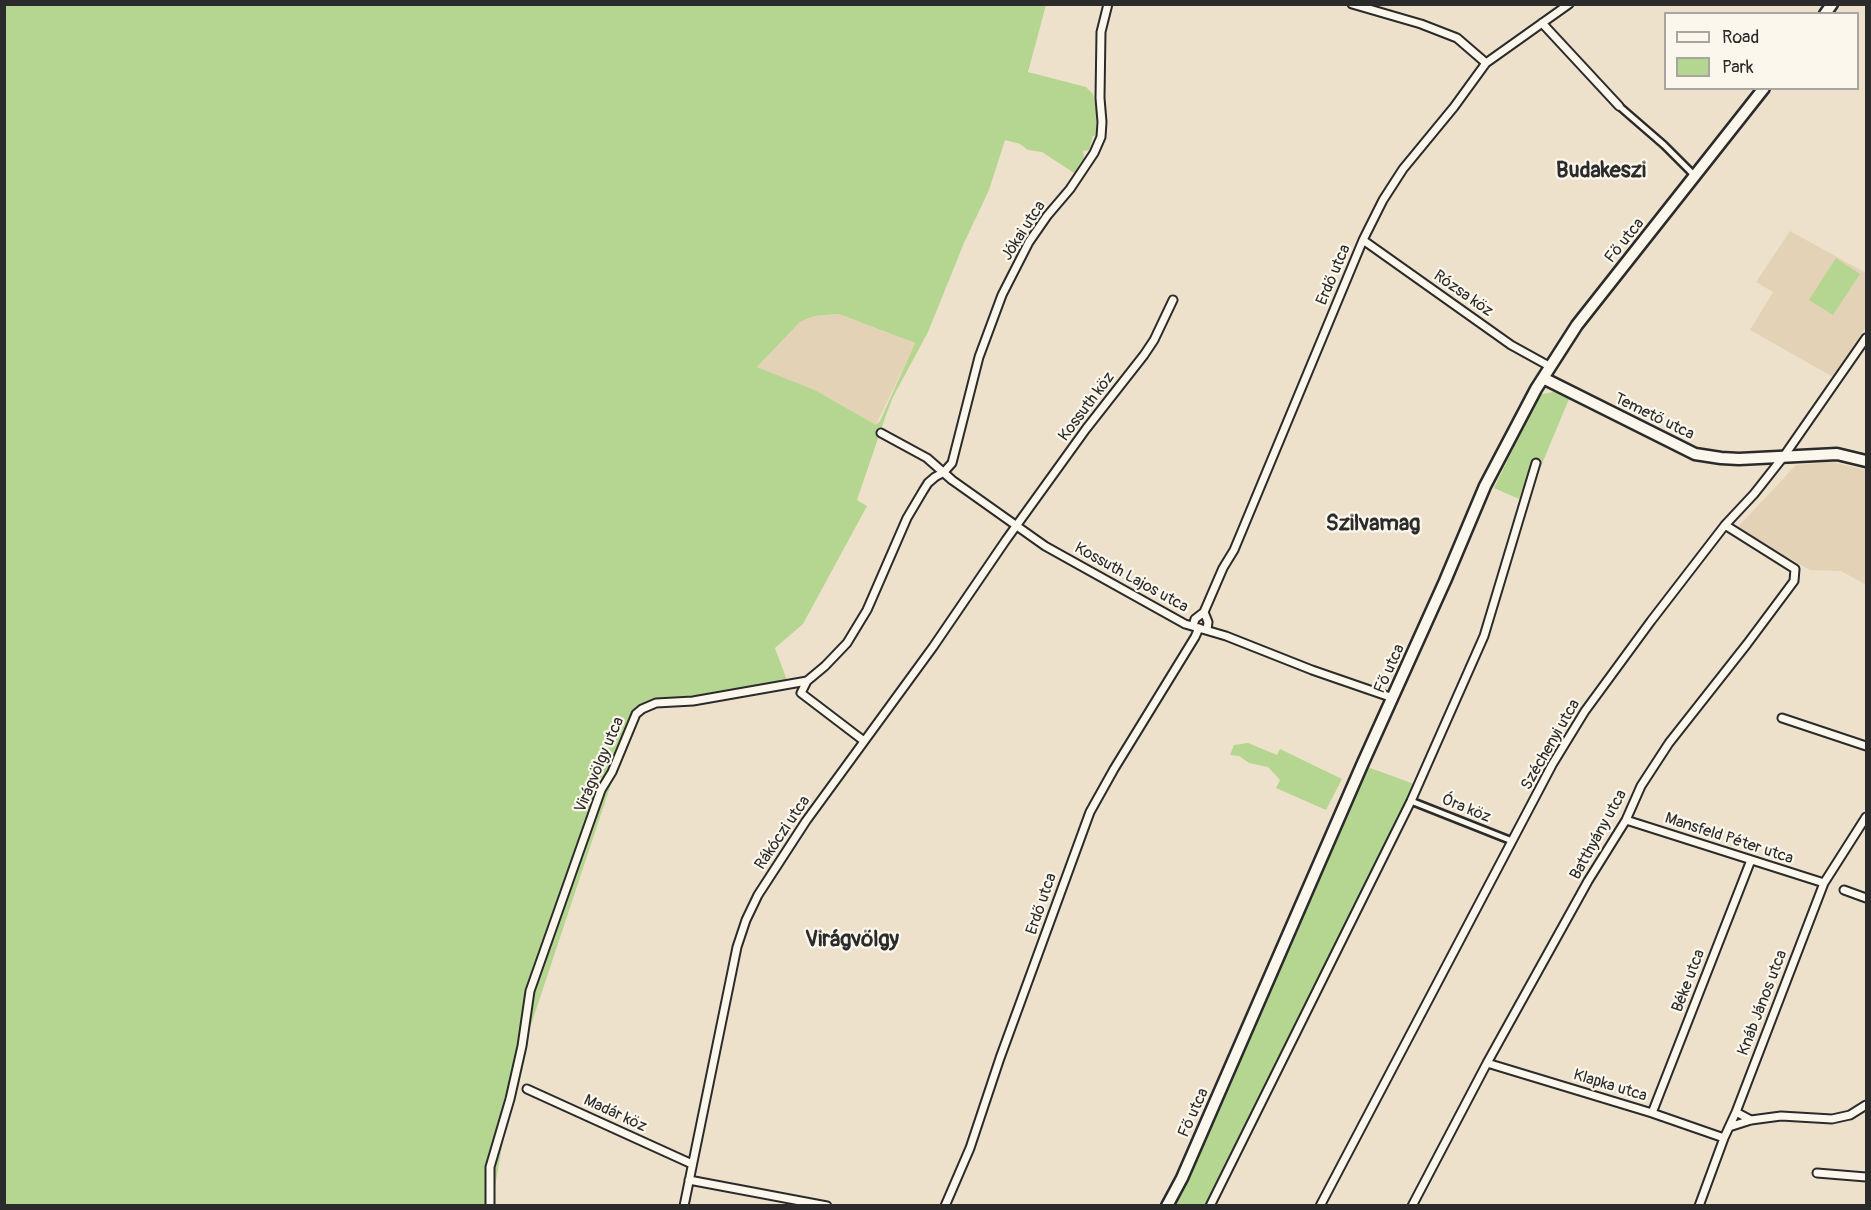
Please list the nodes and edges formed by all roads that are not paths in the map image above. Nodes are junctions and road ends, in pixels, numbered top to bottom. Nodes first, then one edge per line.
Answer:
1 (1108, 4) edge
2 (1352, 4) edge
3 (1569, 4) edge
4 (1542, 23) junction
5 (1486, 63) junction
6 (1762, 90) edge
7 (1619, 106) joint
8 (1695, 176) junction
9 (1363, 240) junction
10 (1173, 300) dead end
11 (1866, 338) edge
12 (1550, 366) junction
13 (1543, 378) junction
14 (881, 433) dead end
15 (1784, 456) junction
16 (1866, 461) edge
17 (1536, 463) dead end
18 (944, 472) junction
19 (1725, 525) junction
20 (1016, 527) junction
21 (1204, 612) junction
22 (1199, 628) junction
23 (807, 681) junction
24 (1393, 698) junction
25 (1782, 718) dead end
26 (864, 741) junction
27 (1866, 746) edge
28 (1410, 801) junction
29 (1866, 817) edge
30 (1626, 820) junction
31 (1512, 842) junction
32 (1751, 860) junction
33 (1824, 883) junction
34 (1844, 890) dead end
35 (1866, 898) edge
36 (1487, 1063) junction
37 (527, 1089) dead end
38 (1866, 1105) edge
39 (1736, 1112) junction
40 (1652, 1113) junction
41 (1751, 1120) junction
42 (1729, 1127) junction
43 (1724, 1138) junction
44 (692, 1164) junction
45 (1818, 1173) dead end
46 (1866, 1177) edge
47 (689, 1180) junction
48 (490, 1206) edge
49 (684, 1206) edge
50 (827, 1206) edge
51 (945, 1206) edge
52 (1167, 1206) edge
53 (1210, 1206) edge
54 (1320, 1206) edge
55 (1412, 1206) edge
56 (1700, 1206) edge

1 - 18 street, Jókai utca
2 - 5 street
3 - 4 street, Erdő utca
4 - 5 street, Erdő utca
4 - 7 street
5 - 9 street, Erdő utca
6 - 8 main road, Fő utca
7 - 8 street
8 - 12 main road, Fő utca
9 - 12 street, Rózsa köz
9 - 21 street, Erdő utca
10 - 20 street, Kossuth köz
11 - 15 street, Széchenyi utca
12 - 13 main road, Fő utca
13 - 15 main road, Temető utca
13 - 24 main road, Fő utca
14 - 18 street, Kossuth Lajos utca
15 - 16 main road, Temető utca
15 - 19 street, Széchenyi utca
17 - 28 street
18 - 20 street, Kossuth Lajos utca
18 - 23 street
19 - 30 street, Batthyány utca
19 - 31 street, Széchenyi utca
20 - 22 street, Kossuth Lajos utca
20 - 26 street, Rákóczi utca
21 - 22 street, Erdő utca
21 - 22 street
22 - 24 street, Kossuth Lajos utca
22 - 51 street, Erdő utca
23 - 26 street
23 - 48 street, Virágvölgy utca
24 - 52 main road, Fő utca
25 - 27 street
26 - 44 street, Rákóczi utca
28 - 31 street, Óra köz
28 - 53 street
29 - 33 street, Knáb János utca
30 - 32 street, Mansfeld Péter utca
30 - 36 street, Batthyány utca
31 - 54 street, Széchenyi utca
32 - 33 street, Mansfeld Péter utca
32 - 40 street, Béke utca
33 - 39 street, Knáb János utca
34 - 35 street
36 - 40 street, Klapka utca
36 - 55 street, Batthyány utca
37 - 44 street, Madár köz
38 - 41 street
39 - 41 street
39 - 42 street, Knáb János utca
40 - 43 street, Klapka utca
41 - 42 street
42 - 43 street, Knáb János utca
43 - 56 street, Knáb János utca
44 - 47 street, Rákóczi utca
45 - 46 street
47 - 49 street, Rákóczi utca
47 - 50 street

